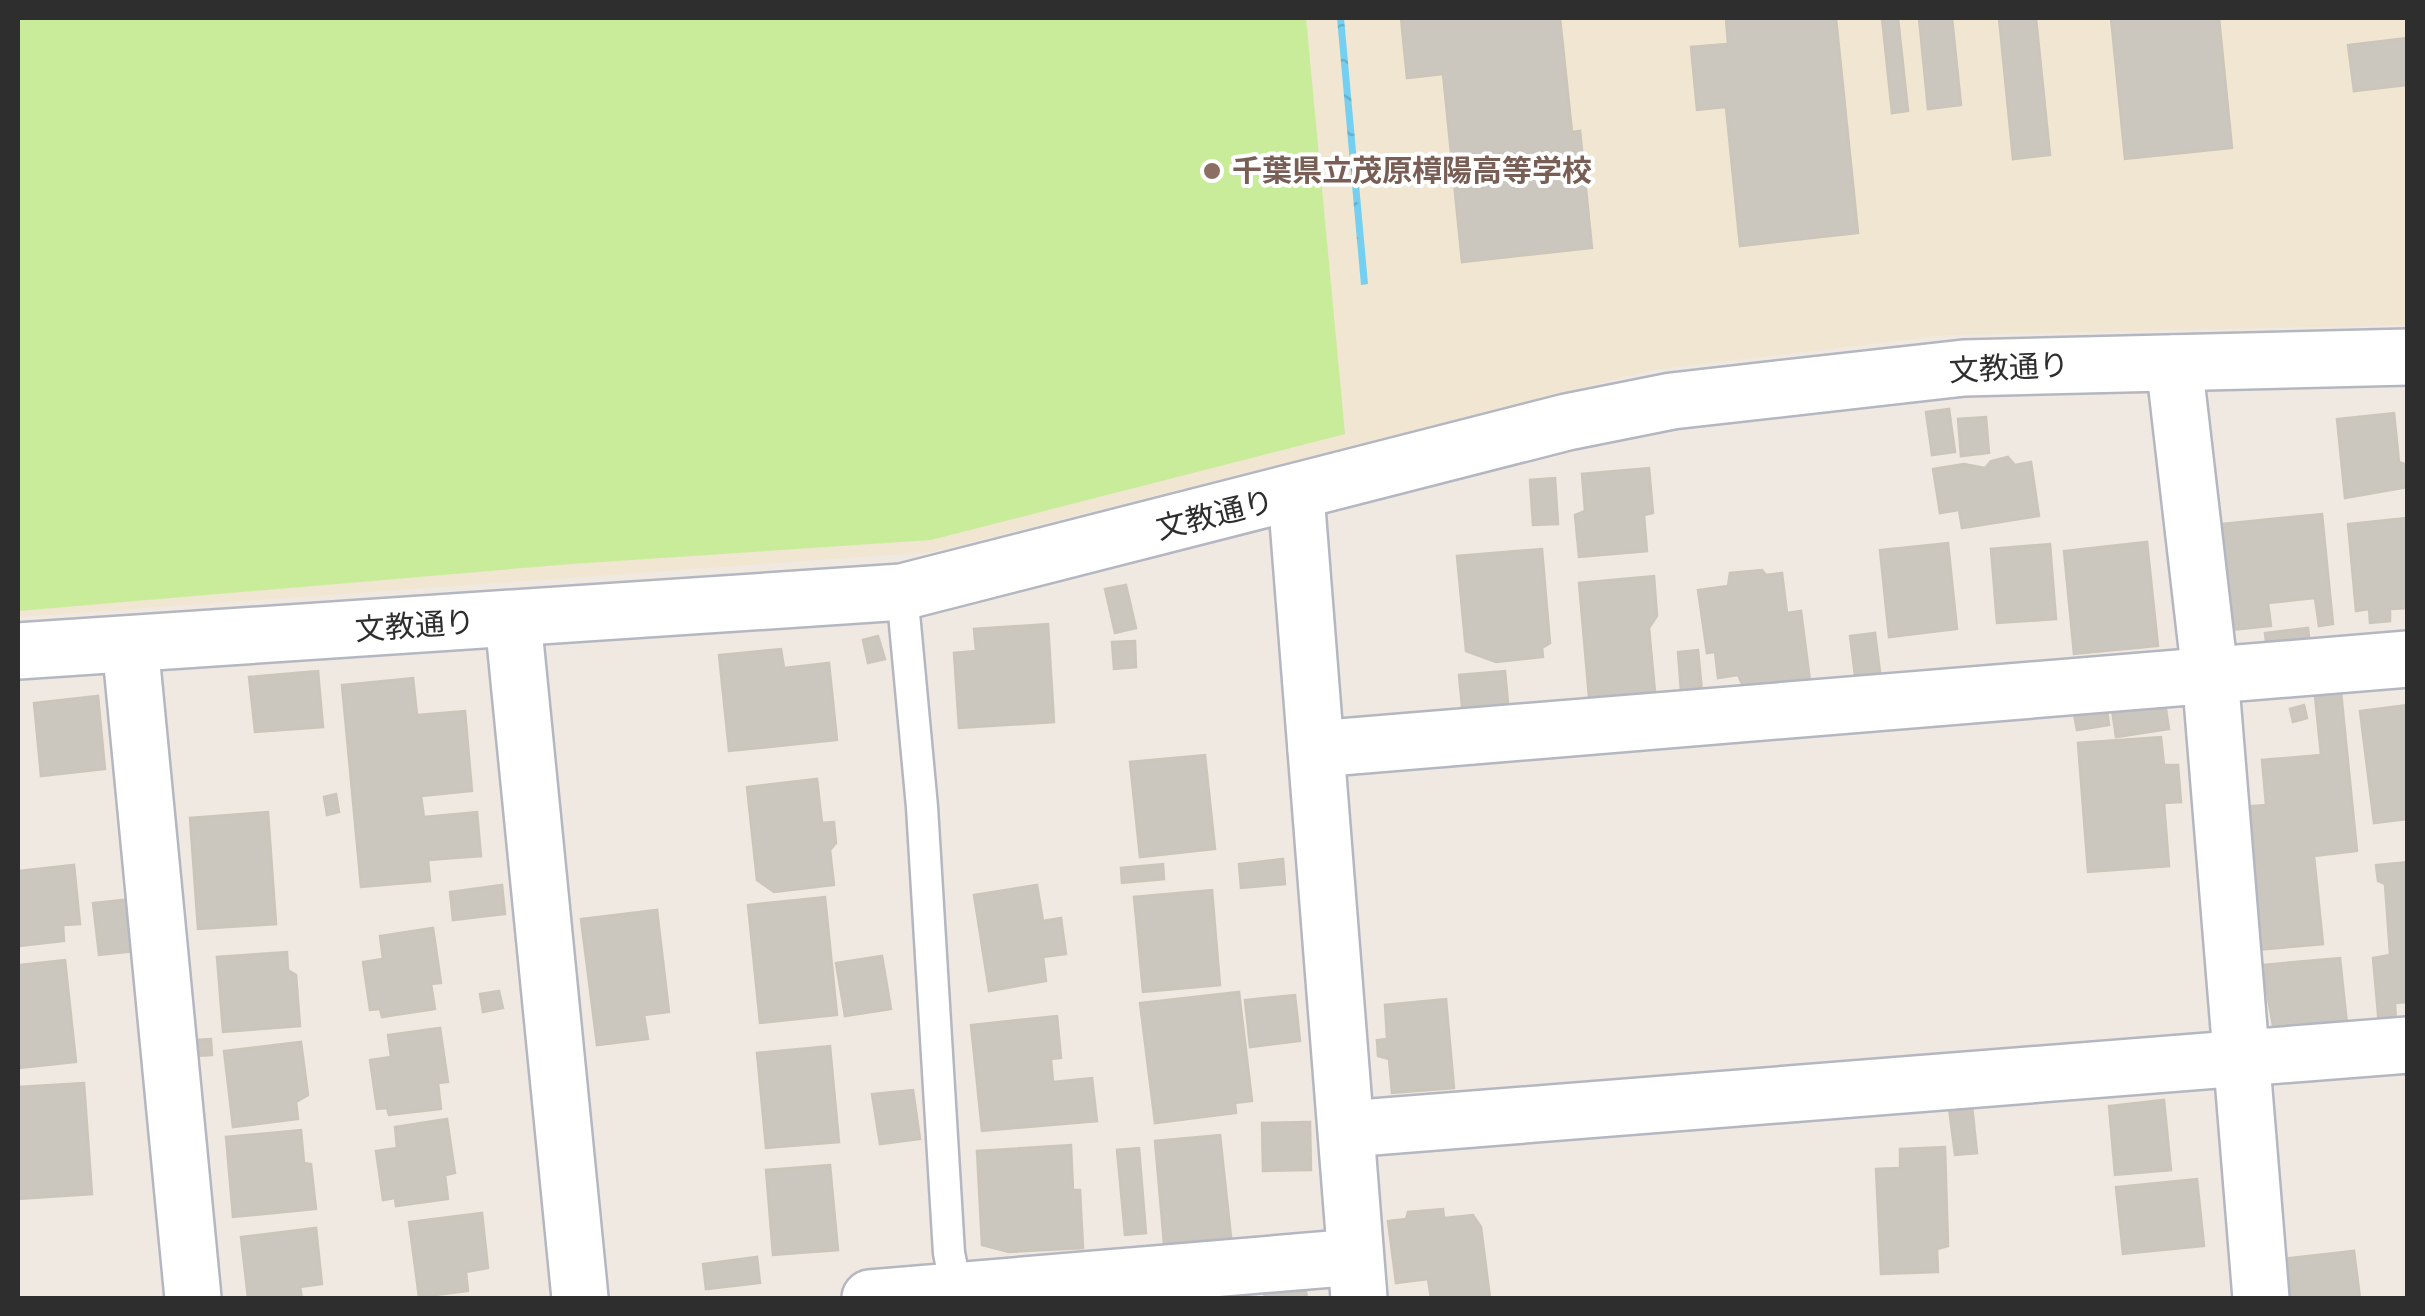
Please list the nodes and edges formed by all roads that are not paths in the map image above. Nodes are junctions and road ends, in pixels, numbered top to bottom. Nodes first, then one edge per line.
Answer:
1 (2408, 357) edge
2 (2174, 363) junction
3 (1296, 495) junction
4 (902, 592) junction
5 (513, 620) junction
6 (130, 644) junction
7 (18, 651) edge
8 (2408, 659) edge
9 (2210, 674) junction
10 (1316, 749) junction
11 (2408, 1046) edge
12 (2241, 1061) junction
13 (1347, 1129) junction
14 (1357, 1278) edge
15 (958, 1296) edge
16 (192, 1298) edge
17 (580, 1298) edge
18 (870, 1298) edge
19 (2261, 1298) edge

1 - 2 street, 文教通り
2 - 3 street, 文教通り
2 - 9 street
3 - 4 street, 文教通り
3 - 10 street
4 - 5 street, 文教通り
4 - 15 lane
5 - 6 street, 文教通り
5 - 17 street
6 - 7 street, 文教通り
6 - 16 street
8 - 9 street
9 - 10 street
9 - 12 street
10 - 13 street
11 - 12 street
12 - 13 street
12 - 19 street
13 - 14 street
14 - 15 street
15 - 18 street

